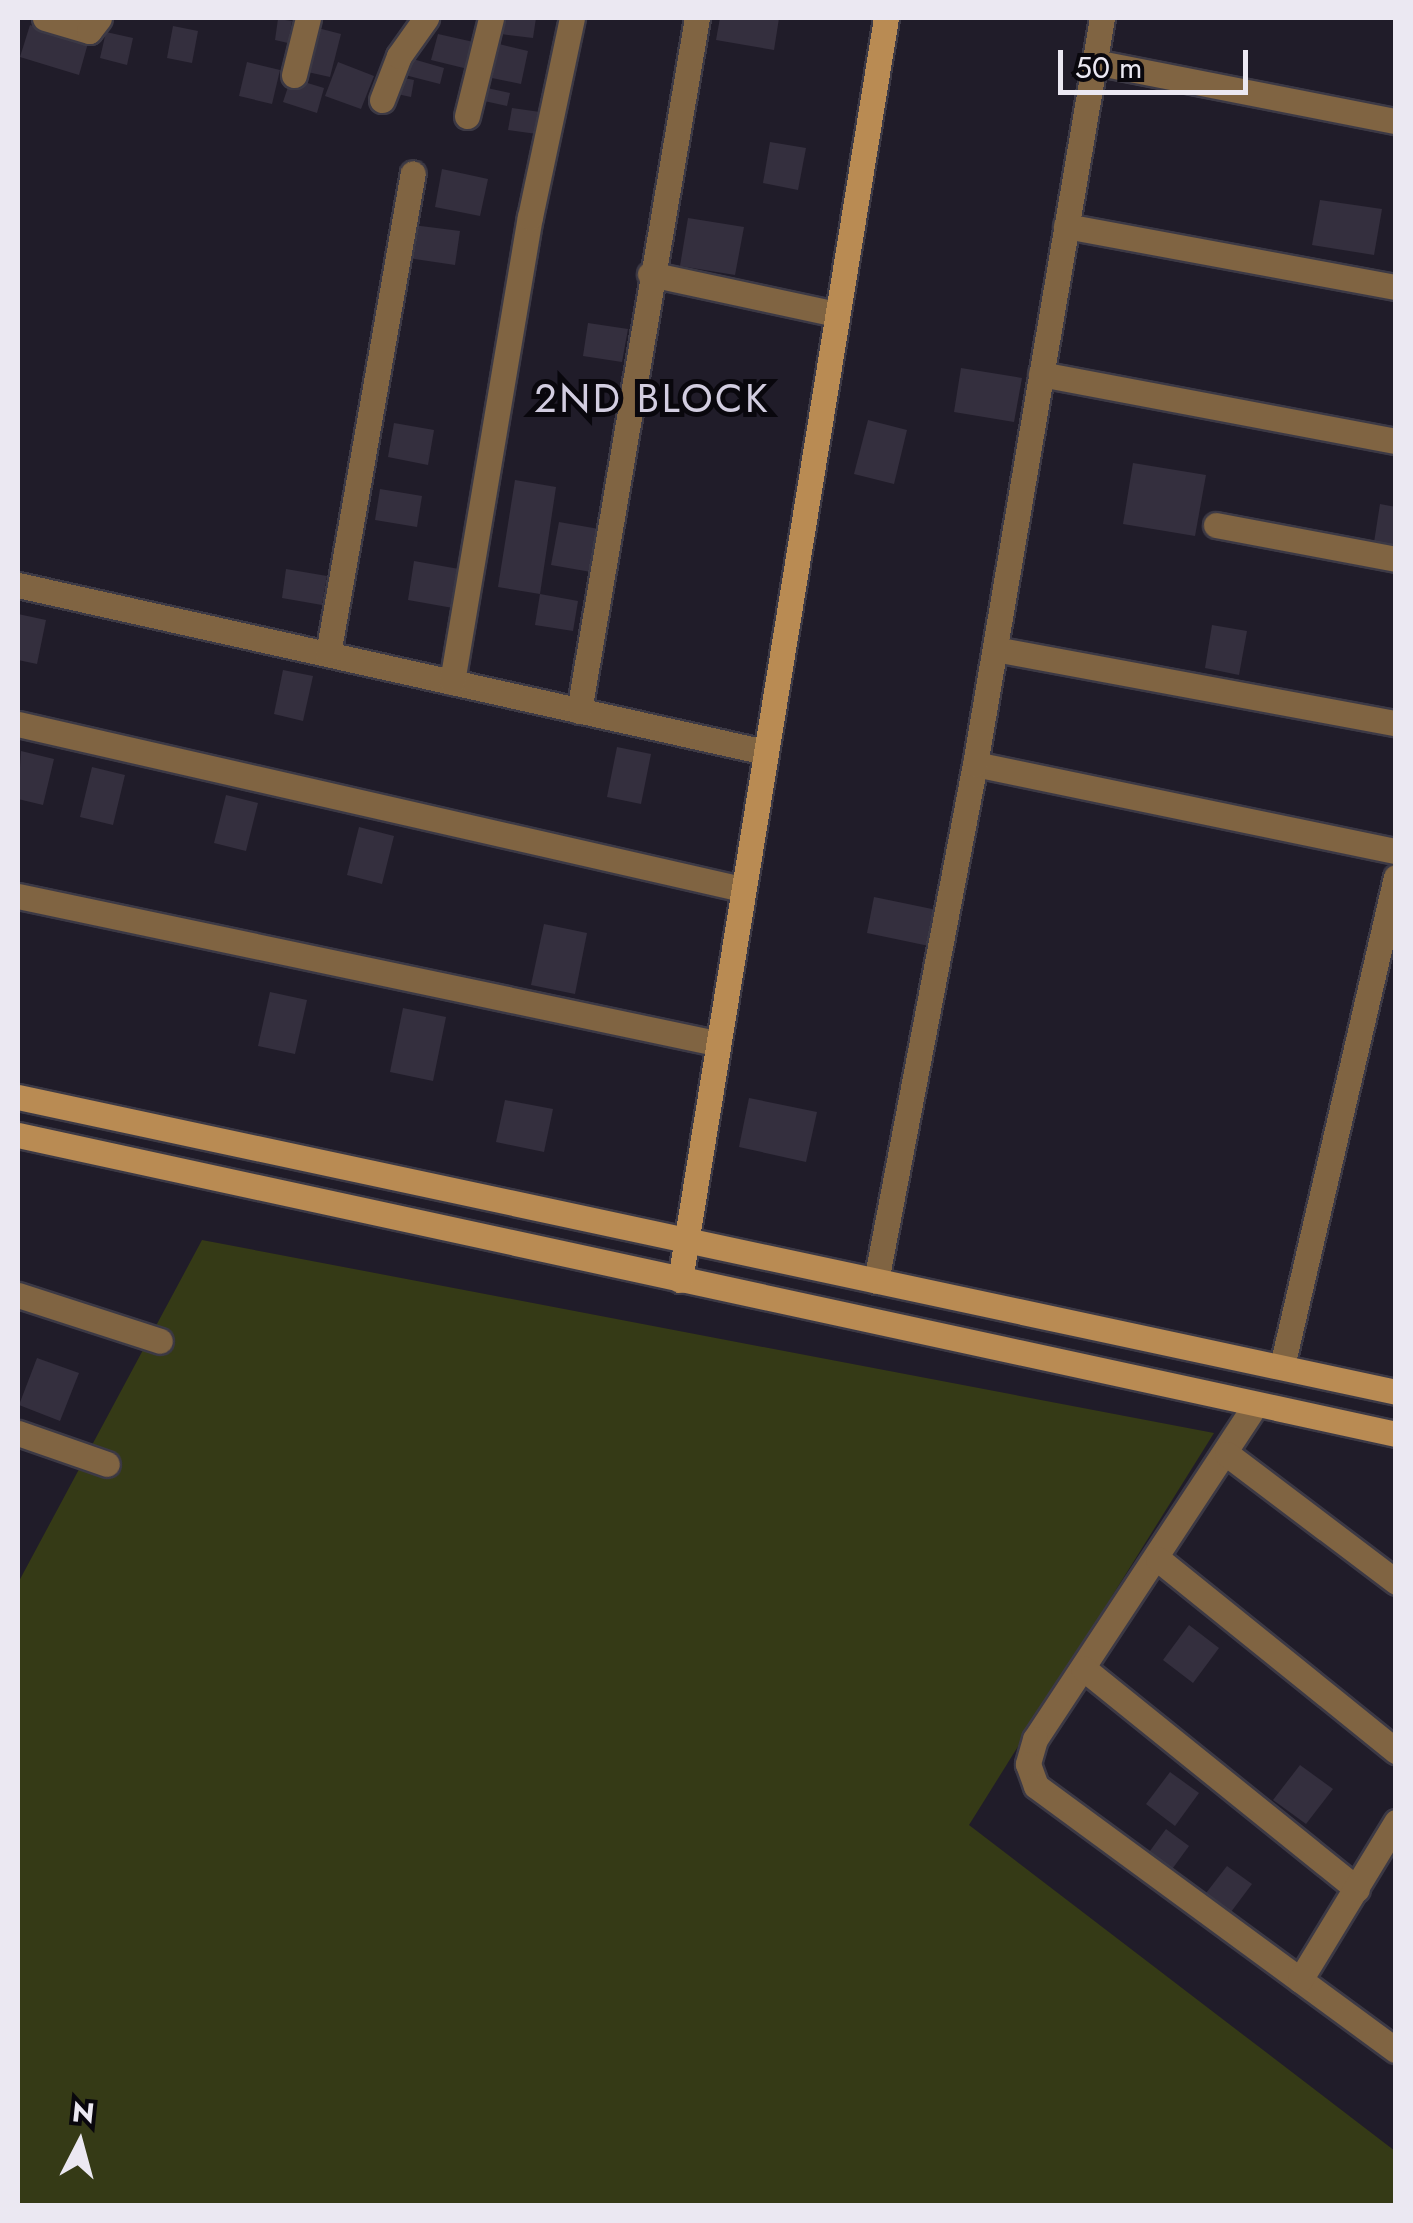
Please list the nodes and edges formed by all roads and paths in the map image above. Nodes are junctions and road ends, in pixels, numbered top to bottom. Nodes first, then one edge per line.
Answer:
1 (45, 18) edge
2 (99, 18) edge
3 (308, 18) edge
4 (426, 18) edge
5 (491, 18) edge
6 (572, 18) edge
7 (697, 18) edge
8 (886, 18) edge
9 (1102, 18) edge
10 (1094, 62) junction
11 (294, 74) dead end
12 (382, 100) dead end
13 (467, 116) dead end
14 (1396, 121) edge
15 (413, 173) dead end
16 (1066, 226) junction
17 (650, 274) junction
18 (1396, 287) edge
19 (837, 314) junction
20 (1041, 374) junction
21 (1396, 442) edge
22 (1216, 524) dead end
23 (1396, 559) edge
24 (18, 585) edge
25 (995, 649) junction
26 (328, 654) junction
27 (452, 682) junction
28 (579, 710) junction
29 (1396, 722) edge
30 (18, 724) edge
31 (765, 752) junction
32 (975, 764) junction
33 (1396, 851) edge
34 (1396, 878) edge
35 (742, 890) junction
36 (18, 896) edge
37 (716, 1043) junction
38 (18, 1097) edge
39 (18, 1135) edge
40 (686, 1240) junction
41 (680, 1280) junction
42 (876, 1281) junction
43 (18, 1295) edge
44 (160, 1341) dead end
45 (1282, 1366) junction
46 (1396, 1392) edge
47 (1256, 1404) junction
48 (18, 1432) edge
49 (1396, 1434) edge
50 (1226, 1454) junction
51 (107, 1464) dead end
52 (1158, 1560) junction
53 (1396, 1582) edge
54 (1083, 1668) junction
55 (1396, 1751) edge
56 (1396, 1822) edge
57 (1357, 1889) junction
58 (1300, 1980) junction
59 (1396, 2050) edge

1 - 2 street
3 - 11 street
4 - 12 street
5 - 13 street
6 - 27 street
7 - 17 street
8 - 19 street
9 - 10 street
10 - 14 street
10 - 16 street
15 - 26 street
16 - 18 street
16 - 20 street
17 - 19 street
17 - 28 street
19 - 31 street
20 - 21 street
20 - 25 street
22 - 23 street
24 - 26 street
25 - 29 street
25 - 32 street
26 - 27 street
27 - 28 street
28 - 31 street
30 - 35 street
31 - 35 street
32 - 33 street
32 - 42 street
34 - 45 street
35 - 37 street
36 - 37 street
37 - 40 street
38 - 40 street
39 - 41 street
40 - 41 street
40 - 42 street
41 - 47 street
42 - 45 street
43 - 44 street
45 - 46 street
47 - 49 street
47 - 50 street
48 - 51 street
50 - 52 street
50 - 53 street
52 - 54 street
52 - 55 street
54 - 57 street
54 - 58 street
56 - 57 street
57 - 58 street
58 - 59 street

